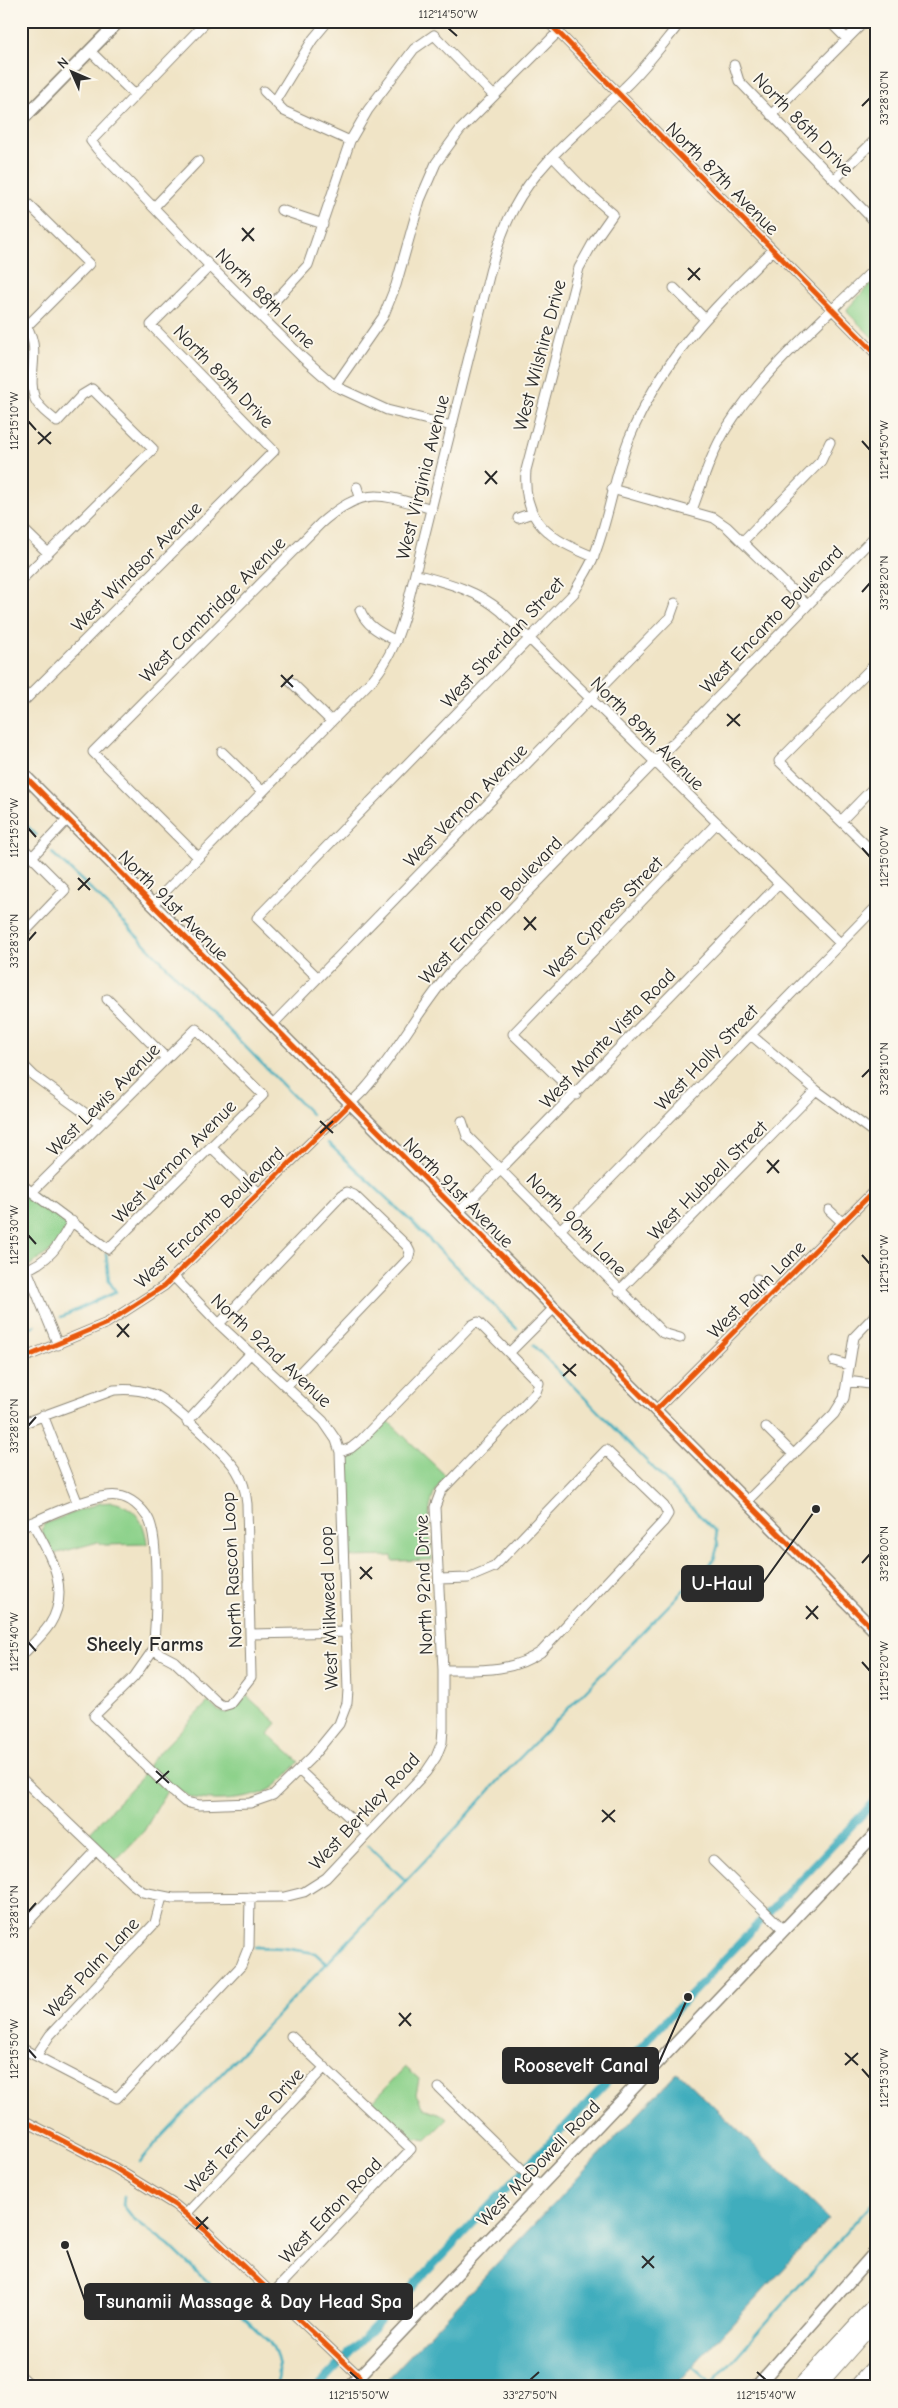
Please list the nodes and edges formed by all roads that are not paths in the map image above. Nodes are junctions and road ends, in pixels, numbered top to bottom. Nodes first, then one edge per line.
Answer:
1 (25, 21) edge
2 (119, 21) edge
3 (207, 21) edge
4 (328, 21) edge
5 (547, 21) edge
6 (668, 21) edge
7 (829, 21) edge
8 (865, 21) edge
9 (21, 25) edge
10 (558, 32) junction
11 (847, 39) junction
12 (90, 51) junction
13 (734, 65) dead end
14 (264, 91) dead end
15 (135, 94) junction
16 (619, 94) junction
17 (494, 96) junction
18 (275, 101) junction
19 (771, 115) junction
20 (21, 121) edge
21 (877, 138) edge
22 (350, 141) junction
23 (553, 157) junction
24 (198, 161) dead end
25 (834, 180) junction
26 (25, 207) edge
27 (154, 207) junction
28 (282, 210) dead end
29 (323, 224) junction
30 (877, 224) edge
31 (773, 250) junction
32 (210, 266) junction
33 (877, 266) edge
34 (674, 288) dead end
35 (833, 311) junction
36 (261, 316) junction
37 (704, 318) junction
38 (24, 323) edge
39 (877, 355) edge
40 (335, 386) junction
41 (452, 426) junction
42 (830, 442) dead end
43 (274, 450) joint
44 (357, 487) dead end
45 (612, 489) junction
46 (360, 497) junction
47 (432, 509) junction
48 (692, 510) junction
49 (532, 513) junction
50 (518, 518) dead end
51 (21, 527) edge
52 (877, 534) edge
53 (742, 542) junction
54 (48, 553) junction
55 (594, 557) junction
56 (415, 574) junction
57 (21, 580) edge
58 (675, 603) dead end
59 (807, 605) junction
60 (360, 610) dead end
61 (530, 639) junction
62 (396, 641) junction
63 (877, 662) edge
64 (292, 682) dead end
65 (591, 699) junction
66 (21, 704) edge
67 (331, 721) junction
68 (222, 752) dead end
69 (655, 762) junction
70 (21, 772) edge
71 (877, 784) edge
72 (262, 791) junction
73 (68, 819) junction
74 (841, 821) junction
75 (717, 823) junction
76 (21, 846) edge
77 (877, 856) edge
78 (32, 857) junction
79 (198, 857) junction
80 (779, 884) junction
81 (152, 904) junction
82 (877, 906) edge
83 (21, 936) edge
84 (840, 943) junction
85 (318, 978) junction
86 (107, 1000) dead end
87 (272, 1025) junction
88 (751, 1035) junction
89 (166, 1058) junction
90 (21, 1063) edge
91 (816, 1090) junction
92 (263, 1095) joint
93 (576, 1095) junction
94 (350, 1104) junction
95 (462, 1121) dead end
96 (100, 1124) junction
97 (877, 1135) edge
98 (211, 1147) junction
99 (501, 1170) junction
100 (21, 1184) edge
101 (32, 1192) junction
102 (258, 1192) junction
103 (875, 1194) edge
104 (829, 1210) dead end
105 (458, 1213) junction
106 (72, 1221) junction
107 (844, 1223) junction
108 (560, 1230) junction
109 (24, 1271) edge
110 (174, 1277) junction
111 (758, 1279) dead end
112 (619, 1291) junction
113 (772, 1294) junction
114 (554, 1308) junction
115 (877, 1313) edge
116 (219, 1324) junction
117 (680, 1338) dead end
118 (58, 1345) junction
119 (510, 1352) junction
120 (251, 1353) junction
121 (21, 1359) edge
122 (834, 1361) dead end
123 (848, 1365) junction
124 (847, 1381) junction
125 (877, 1385) edge
126 (287, 1386) junction
127 (655, 1411) junction
128 (43, 1415) junction
129 (187, 1422) junction
130 (21, 1424) edge
131 (766, 1427) dead end
132 (340, 1452) junction
133 (794, 1455) junction
134 (746, 1502) junction
135 (78, 1504) junction
136 (32, 1522) junction
137 (21, 1528) edge
138 (439, 1580) junction
139 (347, 1632) junction
140 (877, 1633) edge
141 (251, 1634) junction
142 (153, 1650) junction
143 (21, 1656) edge
144 (443, 1670) junction
145 (299, 1770) junction
146 (21, 1778) edge
147 (877, 1832) edge
148 (367, 1834) junction
149 (96, 1850) junction
150 (713, 1861) dead end
151 (162, 1897) junction
152 (250, 1897) junction
153 (21, 1910) edge
154 (31, 1919) junction
155 (21, 1929) edge
156 (784, 1930) junction
157 (291, 2036) dead end
158 (21, 2048) edge
159 (36, 2056) junction
160 (325, 2067) junction
161 (439, 2088) dead end
162 (21, 2119) edge
163 (540, 2187) junction
164 (186, 2214) junction
165 (877, 2250) edge
166 (272, 2294) junction
167 (877, 2302) edge
168 (877, 2319) edge
169 (877, 2363) edge
170 (21, 2376) edge
171 (359, 2376) junction
172 (33, 2387) edge
173 (349, 2387) edge
174 (756, 2387) edge
175 (799, 2387) edge
176 (817, 2387) edge
177 (856, 2387) edge

1 - 9 street
2 - 12 main road
3 - 15 street
4 - 18 street
5 - 10 street, North 87th Avenue
6 - 16 street, West Virginia Avenue
7 - 11 street
8 - 11 street
10 - 16 street, North 87th Avenue
10 - 17 street
11 - 19 street
12 - 15 street
12 - 20 main road
13 - 19 street, North 86th Drive
14 - 18 street
15 - 27 street, North 88th Lane
16 - 23 street, West Virginia Avenue
16 - 31 street, North 87th Avenue
17 - 22 street
17 - 40 street
18 - 22 street
19 - 25 street, North 86th Drive
21 - 25 street
22 - 29 street
23 - 41 street, West Virginia Avenue
23 - 49 street, West Wilshire Drive
24 - 27 street
25 - 30 street, North 86th Drive
26 - 38 street
27 - 32 street, North 88th Lane
28 - 29 street
29 - 36 street
31 - 35 street, North 87th Avenue
31 - 37 street, West Sheridan Street
32 - 36 street, North 88th Lane
32 - 43 street, North 89th Drive
33 - 35 street
34 - 37 street
35 - 39 street, North 87th Avenue
35 - 48 street
36 - 40 street, North 88th Lane
37 - 45 street, West Sheridan Street
38 - 54 street
40 - 41 street, North 88th Lane
41 - 47 street, West Virginia Avenue
42 - 53 street
43 - 66 street, West Windsor Avenue
44 - 46 street
45 - 48 street
45 - 55 street, West Sheridan Street
46 - 47 street
46 - 79 street, West Cambridge Avenue
47 - 56 street, West Virginia Avenue
48 - 53 street
49 - 50 street
49 - 55 street
51 - 54 street
52 - 59 street, West Encanto Boulevard
53 - 59 street
54 - 57 street
55 - 61 street, West Sheridan Street
56 - 61 street, North 89th Avenue
56 - 62 street, West Virginia Avenue
58 - 65 street, West Vernon Avenue
59 - 69 street, West Encanto Boulevard
60 - 62 street
61 - 65 street, North 89th Avenue
61 - 85 street, West Sheridan Street
62 - 67 street, West Virginia Avenue
63 - 74 street
64 - 67 street
65 - 69 street, North 89th Avenue
65 - 85 street, West Vernon Avenue
67 - 72 street, West Virginia Avenue
68 - 72 street
69 - 75 street, North 89th Avenue
69 - 94 street, West Encanto Boulevard
70 - 73 main road, North 91st Avenue
71 - 74 street
72 - 79 street, West Virginia Avenue
73 - 78 street
73 - 81 main road, North 91st Avenue
74 - 77 street
75 - 80 street, North 89th Avenue
75 - 93 street, West Cypress Street
76 - 78 street
78 - 83 street
79 - 81 street, West Virginia Avenue
80 - 84 street, North 89th Avenue
80 - 93 street, West Monte Vista Road
81 - 87 main road, North 91st Avenue
82 - 84 street, West Holly Street
84 - 88 street, West Holly Street
85 - 87 street, West Vernon Avenue
86 - 89 street
87 - 94 main road, North 91st Avenue
88 - 91 street
88 - 108 street, West Holly Street
89 - 92 street, West Lewis Avenue
89 - 96 street, West Lewis Avenue
90 - 96 street
91 - 97 street
91 - 112 street, West Hubbell Street
92 - 98 street, West Vernon Avenue
93 - 99 street, West Monte Vista Road
94 - 102 street, West Encanto Boulevard
94 - 105 main road, North 91st Avenue
95 - 99 street, North 90th Lane
96 - 101 street, West Lewis Avenue
98 - 102 street
98 - 106 street, West Vernon Avenue
99 - 105 street, West Monte Vista Road
99 - 108 street, North 90th Lane
100 - 101 street
101 - 106 street
102 - 110 street, West Encanto Boulevard
103 - 107 street, West Palm Lane
104 - 107 street
105 - 114 main road, North 91st Avenue
106 - 109 street
107 - 113 street, West Palm Lane
108 - 112 street, North 90th Lane
109 - 118 street
110 - 116 street, North 92nd Avenue
110 - 118 street, West Encanto Boulevard
111 - 113 street, West Palm Lane
112 - 117 street, North 90th Lane
113 - 127 street, West Palm Lane
114 - 119 street
114 - 127 main road, North 91st Avenue
115 - 123 street
116 - 120 street, North 92nd Avenue
116 - 126 street
118 - 121 street, West Encanto Boulevard
119 - 132 street
119 - 138 street, North 92nd Drive
120 - 126 street, North 92nd Avenue
120 - 129 street
122 - 123 street
123 - 124 street
124 - 125 street
124 - 133 street
126 - 132 street, North 92nd Avenue
127 - 134 main road, North 91st Avenue
128 - 129 street, North Rascon Loop
128 - 130 street
128 - 135 street
129 - 141 street, North Rascon Loop
131 - 133 street
132 - 139 street, West Milkweed Loop
133 - 134 street
134 - 140 main road, North 91st Avenue
135 - 136 street
135 - 142 street
136 - 137 street
136 - 143 street
138 - 144 street, North 92nd Drive
138 - 144 street
139 - 141 street
139 - 145 street, West Milkweed Loop
141 - 142 street, North Rascon Loop
142 - 145 street, West Milkweed Loop
144 - 148 street, West Berkley Road
145 - 148 street
146 - 149 street, West Berkley Road
147 - 156 main road, West McDowell Road
148 - 152 street, West Berkley Road
149 - 151 street, West Berkley Road
149 - 154 street
150 - 156 street
151 - 152 street, West Berkley Road
151 - 159 street, West Palm Lane
152 - 159 street
153 - 154 street
154 - 155 street
156 - 163 main road, West McDowell Road
157 - 160 street
158 - 159 street
160 - 164 street, West Terri Lee Drive
160 - 166 street, West Eaton Road
161 - 163 street
162 - 164 street
163 - 171 main road, West McDowell Road
164 - 166 street
165 - 174 main road
166 - 171 street
167 - 175 highway
168 - 176 highway
169 - 177 highway
170 - 172 street
171 - 173 main road, West McDowell Road

